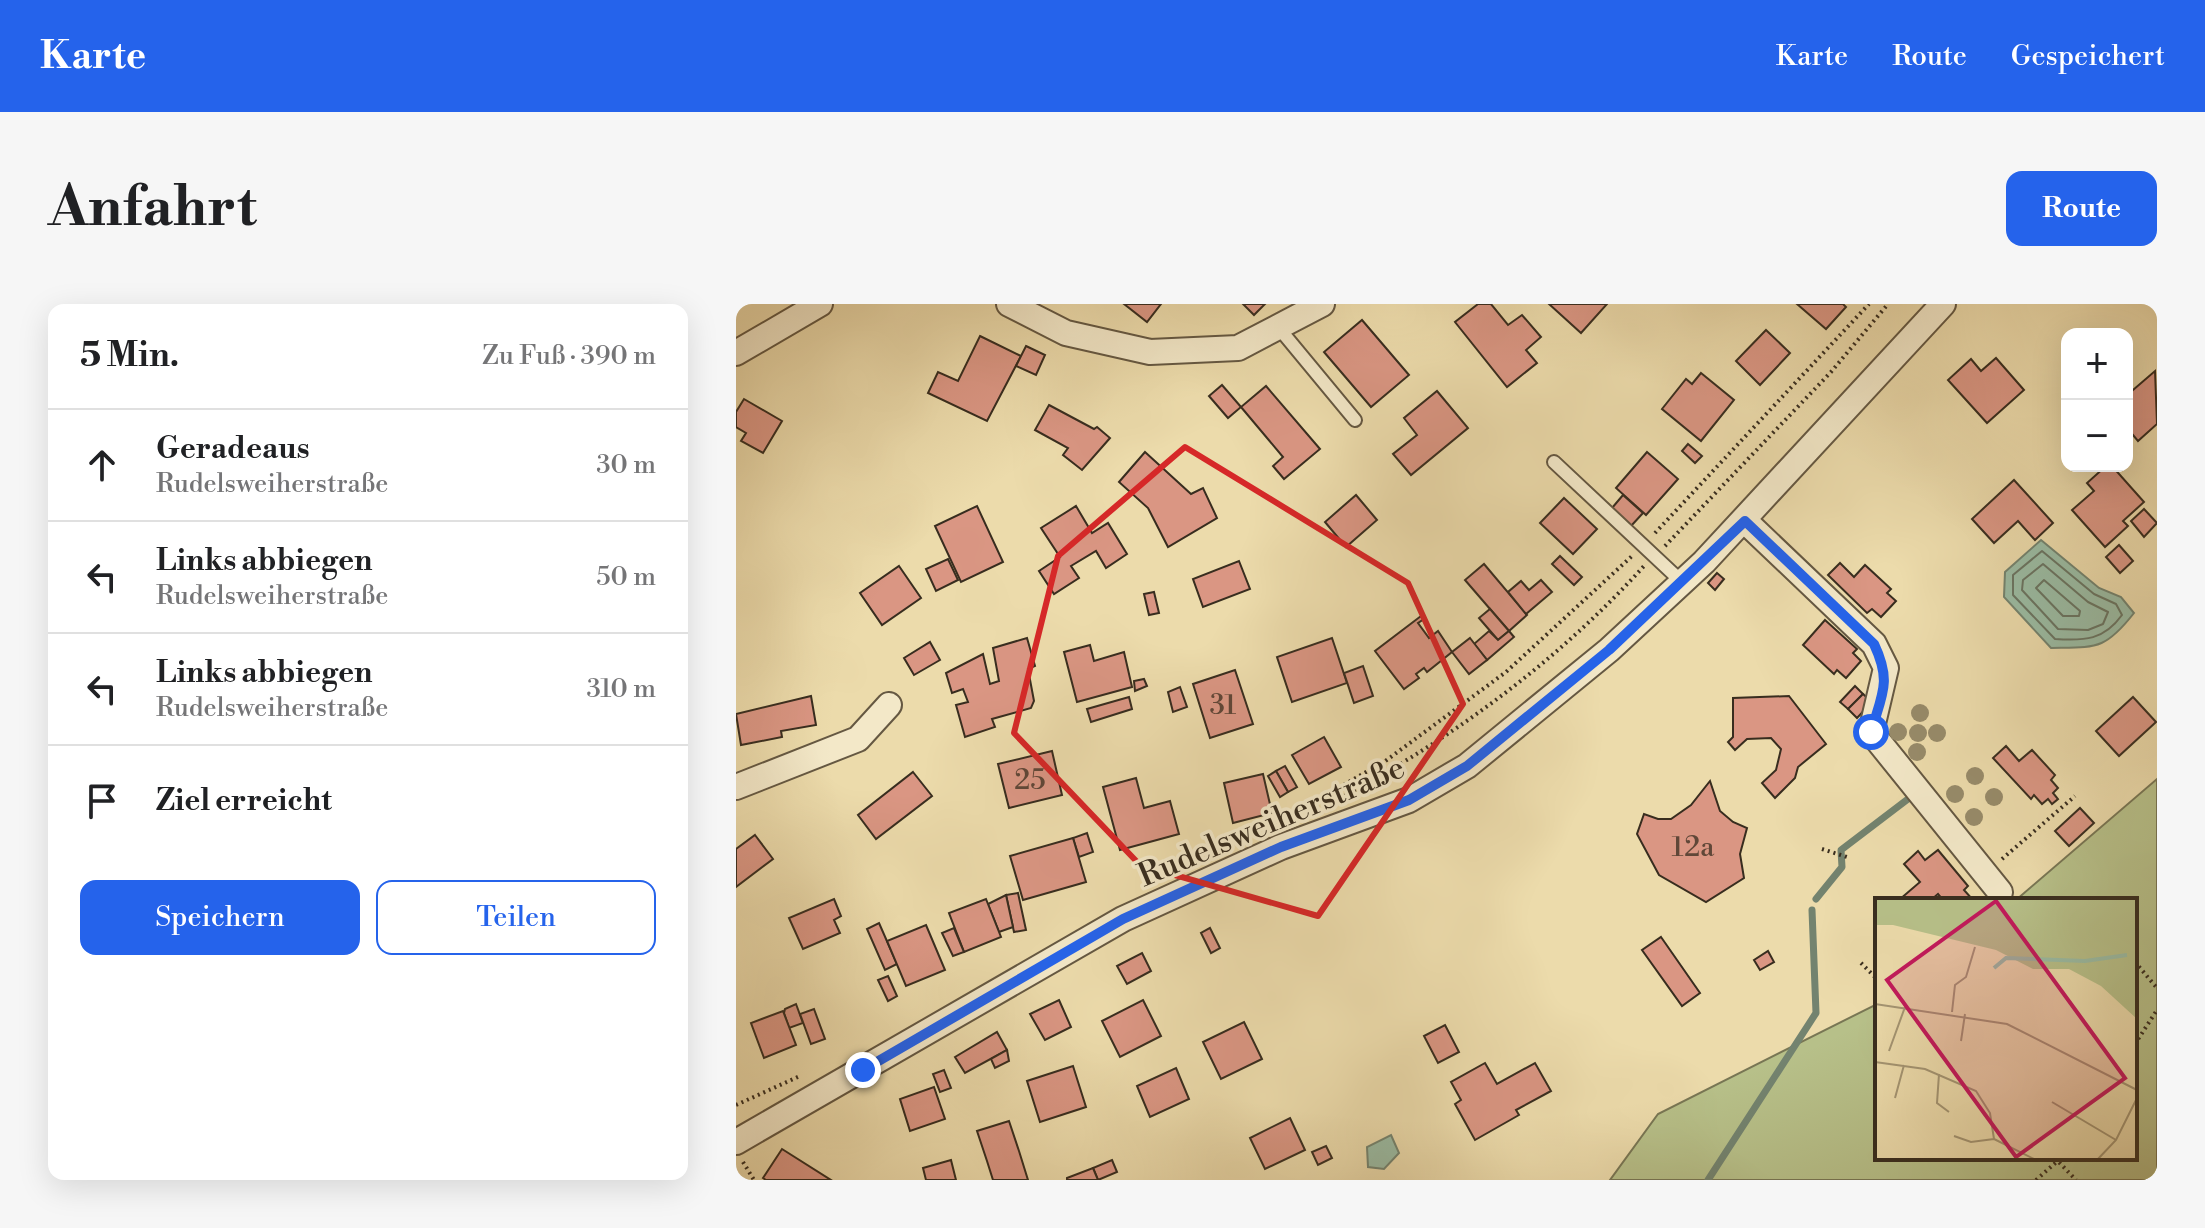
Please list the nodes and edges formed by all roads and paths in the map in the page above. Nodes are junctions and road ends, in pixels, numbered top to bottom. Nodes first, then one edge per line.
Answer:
1 (820, 304) edge
2 (1009, 304) edge
3 (1322, 304) edge
4 (1869, 304) edge
5 (1888, 304) edge
6 (1943, 304) edge
7 (1278, 327) junction
8 (736, 353) edge
9 (1355, 420) dead end
10 (1554, 462) dead end
11 (1745, 521) junction
12 (1641, 547) junction
13 (1653, 557) junction
14 (1682, 582) junction
15 (889, 705) dead end
16 (736, 787) edge
17 (2075, 796) dead end
18 (1325, 806) dead end
19 (1264, 831) dead end
20 (1822, 849) dead end
21 (1850, 858) dead end
22 (1992, 883) joint
23 (1861, 963) dead end
24 (2137, 964) edge
25 (1875, 977) edge
26 (2157, 988) edge
27 (2157, 1010) edge
28 (2137, 1041) edge
29 (736, 1142) edge
30 (2057, 1160) edge
31 (2059, 1160) edge
32 (2036, 1180) edge
33 (2076, 1180) edge

1 - 8 street
2 - 7 street
3 - 7 street
4 - 12 path
5 - 13 path
6 - 11 street, Rudelsweiherstraße
7 - 9 lane
10 - 12 lane
11 - 14 street, Rudelsweiherstraße
11 - 22 street
12 - 13 lane
12 - 19 path
13 - 14 lane
13 - 18 path
14 - 29 street, Rudelsweiherstraße
15 - 16 street
17 - 22 path
20 - 21 path
23 - 25 path
24 - 26 path
27 - 28 path
30 - 32 path
31 - 33 path

